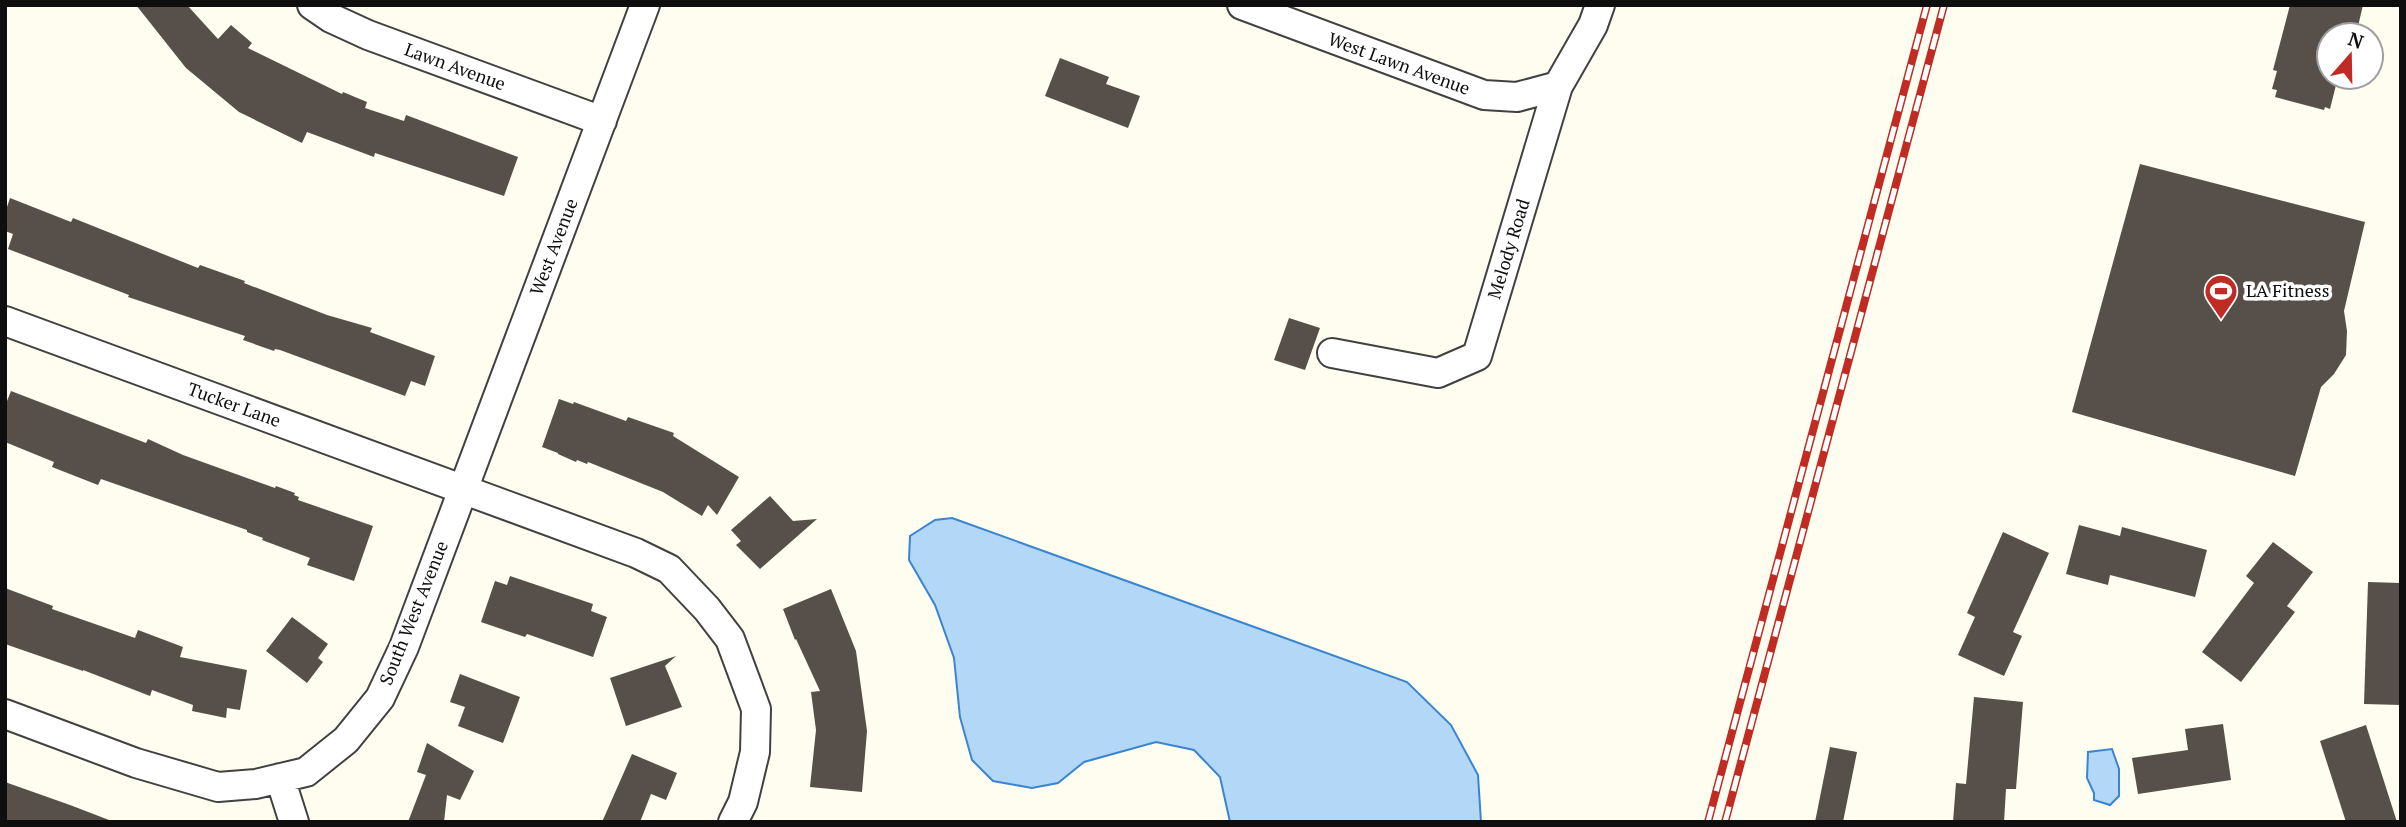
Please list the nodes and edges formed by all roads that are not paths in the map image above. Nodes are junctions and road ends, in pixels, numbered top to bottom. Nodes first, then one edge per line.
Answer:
1 (312, 5) edge
2 (645, 5) edge
3 (1242, 5) edge
4 (1600, 5) edge
5 (1558, 86) junction
6 (602, 121) junction
7 (5, 321) edge
8 (1332, 353) dead end
9 (463, 489) junction
10 (5, 714) edge
11 (280, 778) junction
12 (294, 822) edge
13 (733, 822) edge

1 - 6 street, Lawn Avenue
2 - 6 street, West Avenue
3 - 5 street, West Lawn Avenue
4 - 5 street, Melody Road
5 - 8 street, Melody Road
6 - 9 street, West Avenue
7 - 9 street, Tucker Lane
9 - 11 street, South West Avenue
9 - 13 street, Tucker Lane
10 - 11 street, South West Avenue
11 - 12 street

